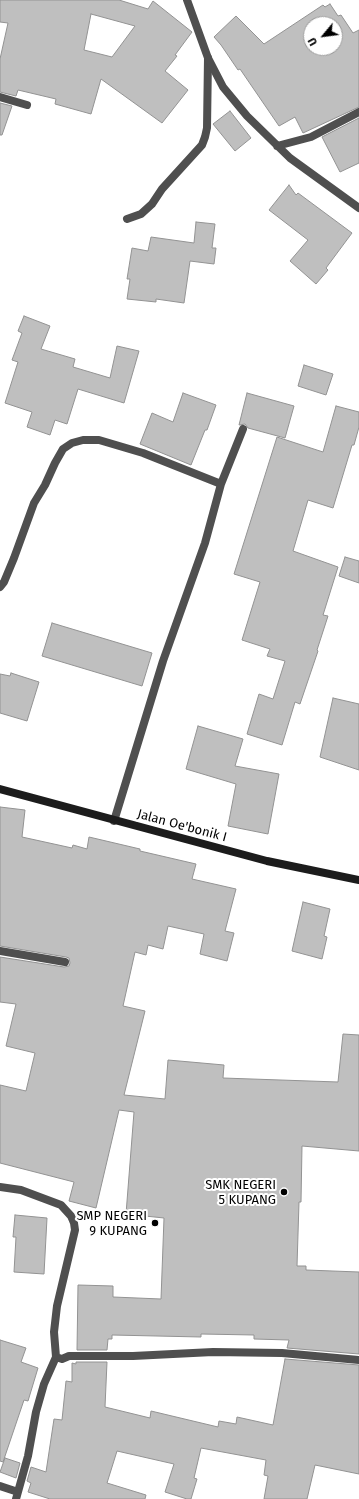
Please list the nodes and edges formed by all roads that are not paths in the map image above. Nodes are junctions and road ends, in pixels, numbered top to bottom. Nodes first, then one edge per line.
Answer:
1 (186, 0) edge
2 (208, 58) junction
3 (0, 97) edge
4 (27, 105) dead end
5 (359, 112) edge
6 (277, 146) junction
7 (359, 208) edge
8 (127, 219) dead end
9 (243, 429) dead end
10 (221, 484) junction
11 (0, 587) edge
12 (0, 789) edge
13 (114, 821) junction
14 (359, 880) edge
15 (0, 951) edge
16 (65, 962) dead end
17 (0, 1187) edge
18 (56, 1357) junction
19 (359, 1360) edge
20 (0, 1486) edge
21 (17, 1495) edge

1 - 2 street
2 - 6 street
2 - 8 street
3 - 4 street
5 - 6 street
6 - 7 street
9 - 10 street
10 - 11 street
10 - 13 street
12 - 13 street, Jalan Oe'bonik I
13 - 14 street, Jalan Oe'bonik I
15 - 16 street
17 - 18 street
18 - 19 street
18 - 21 street
20 - 21 street

